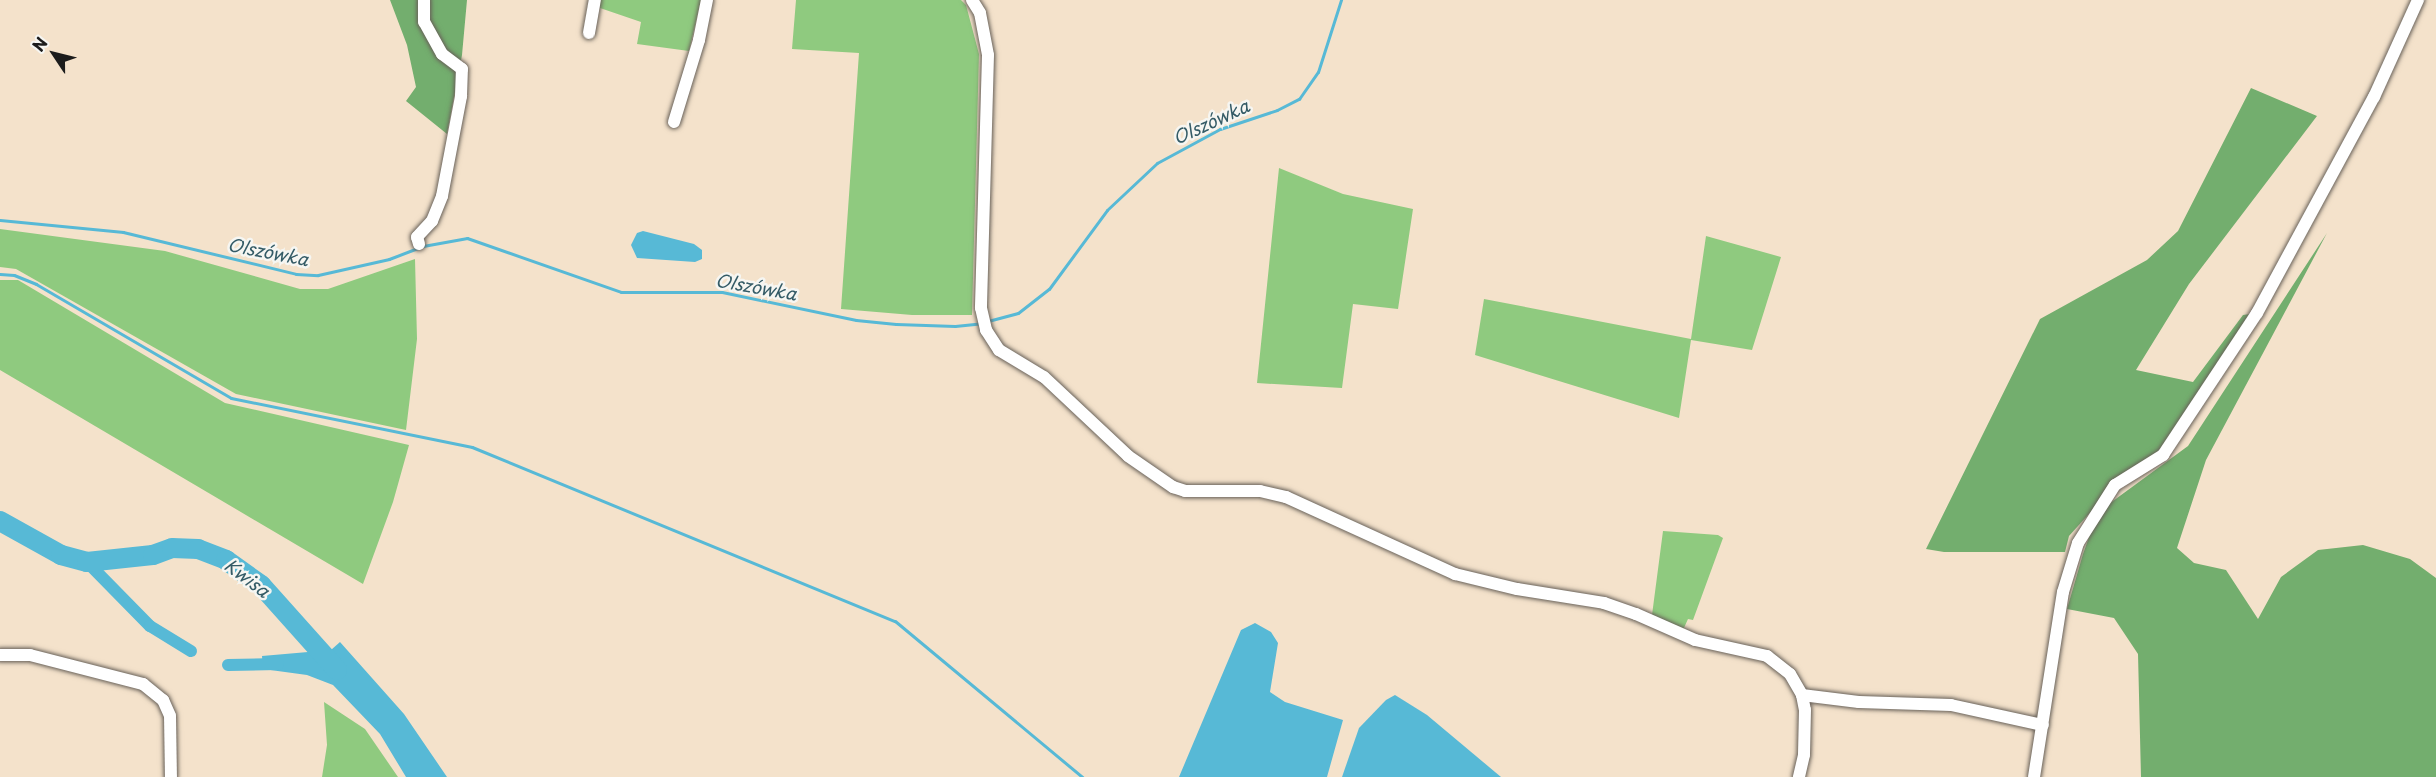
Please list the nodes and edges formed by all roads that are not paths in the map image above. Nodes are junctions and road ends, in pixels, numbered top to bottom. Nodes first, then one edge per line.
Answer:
1 (424, 0) edge
2 (595, 0) edge
3 (707, 0) edge
4 (972, 0) edge
5 (2418, 0) edge
6 (589, 33) dead end
7 (674, 122) dead end
8 (419, 244) dead end
9 (0, 655) edge
10 (1802, 695) junction
11 (2043, 725) junction
12 (171, 777) edge
13 (1799, 777) edge
14 (2034, 777) edge

1 - 8 street
2 - 6 street
3 - 7 street
4 - 10 street
5 - 11 street
9 - 12 street
10 - 11 street
10 - 13 street
11 - 14 street

